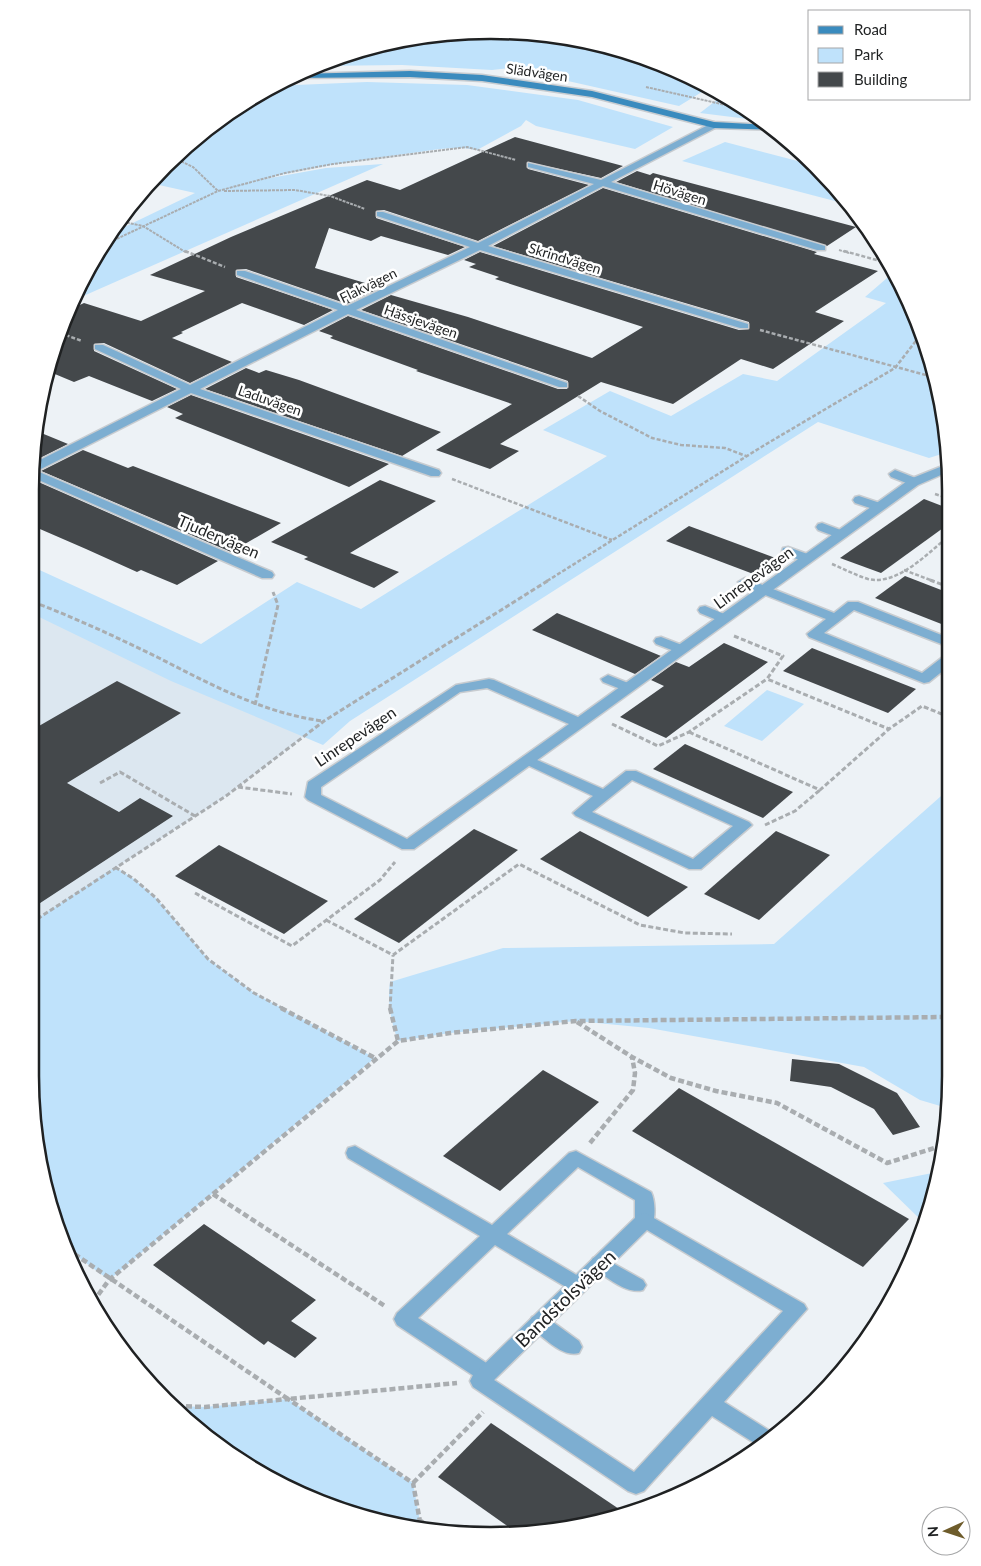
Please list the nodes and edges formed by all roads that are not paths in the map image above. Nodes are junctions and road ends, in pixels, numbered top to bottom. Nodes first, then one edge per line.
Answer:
1 (310, 77) edge
2 (714, 126) junction
3 (759, 128) edge
4 (530, 165) dead end
5 (603, 183) junction
6 (380, 214) road end
7 (479, 247) junction
8 (821, 248) road end
9 (241, 273) road end
10 (345, 311) junction
11 (744, 326) road end
12 (98, 348) road end
13 (563, 385) road end
14 (190, 388) junction
15 (40, 465) edge
16 (435, 472) road end
17 (941, 472) edge
18 (895, 474) dead end
19 (39, 476) edge
20 (914, 482) junction
21 (859, 500) dead end
22 (879, 507) junction
23 (822, 527) dead end
24 (842, 535) junction
25 (788, 552) dead end
26 (810, 558) junction
27 (267, 575) road end
28 (745, 582) dead end
29 (765, 590) junction
30 (705, 610) dead end
31 (835, 618) junction
32 (724, 619) junction
33 (942, 640) edge
34 (661, 641) dead end
35 (682, 650) junction
36 (942, 665) edge
37 (608, 679) dead end
38 (628, 688) junction
39 (585, 719) junction
40 (528, 760) junction
41 (604, 795) junction
42 (355, 1153) dead end
43 (645, 1220) junction
44 (494, 1235) junction
45 (600, 1263) junction
46 (578, 1285) junction
47 (636, 1285) dead end
48 (540, 1323) junction
49 (572, 1347) dead end
50 (484, 1378) junction
51 (710, 1404) junction
52 (761, 1437) edge

1 - 2 street, Slädvägen
2 - 3 street, Slädvägen
2 - 5 street, Flakvägen
4 - 5 street, Hövägen
5 - 7 street, Flakvägen
5 - 8 street, Hövägen
6 - 7 street, Skrindvägen
7 - 10 street, Flakvägen
7 - 11 street, Skrindvägen
9 - 10 street, Hässjevägen
10 - 13 street, Hässjevägen
10 - 14 street, Flakvägen
12 - 14 street, Laduvägen
14 - 15 street, Flakvägen
14 - 16 street, Laduvägen
17 - 20 street, Linrepevägen
18 - 20 street
19 - 27 street, Tjudervägen
20 - 22 street, Linrepevägen
21 - 22 street
22 - 24 street, Linrepevägen
23 - 24 street
24 - 26 street, Linrepevägen
25 - 26 street
26 - 29 street, Linrepevägen
28 - 29 street
29 - 31 street
29 - 32 street, Linrepevägen
30 - 32 street
31 - 33 street
31 - 36 street
32 - 35 street, Linrepevägen
34 - 35 street
35 - 38 street, Linrepevägen
37 - 38 street
38 - 39 street, Linrepevägen
39 - 40 street, Linrepevägen
39 - 40 street, Linrepevägen
40 - 41 street
41 - 41 street
42 - 44 street
43 - 44 street
43 - 45 street, Bandstolsvägen
43 - 51 street
44 - 46 street
44 - 50 street
45 - 46 street, Bandstolsvägen
45 - 47 street
46 - 48 street, Bandstolsvägen
48 - 49 street
48 - 50 street, Bandstolsvägen
50 - 51 street
51 - 52 street

